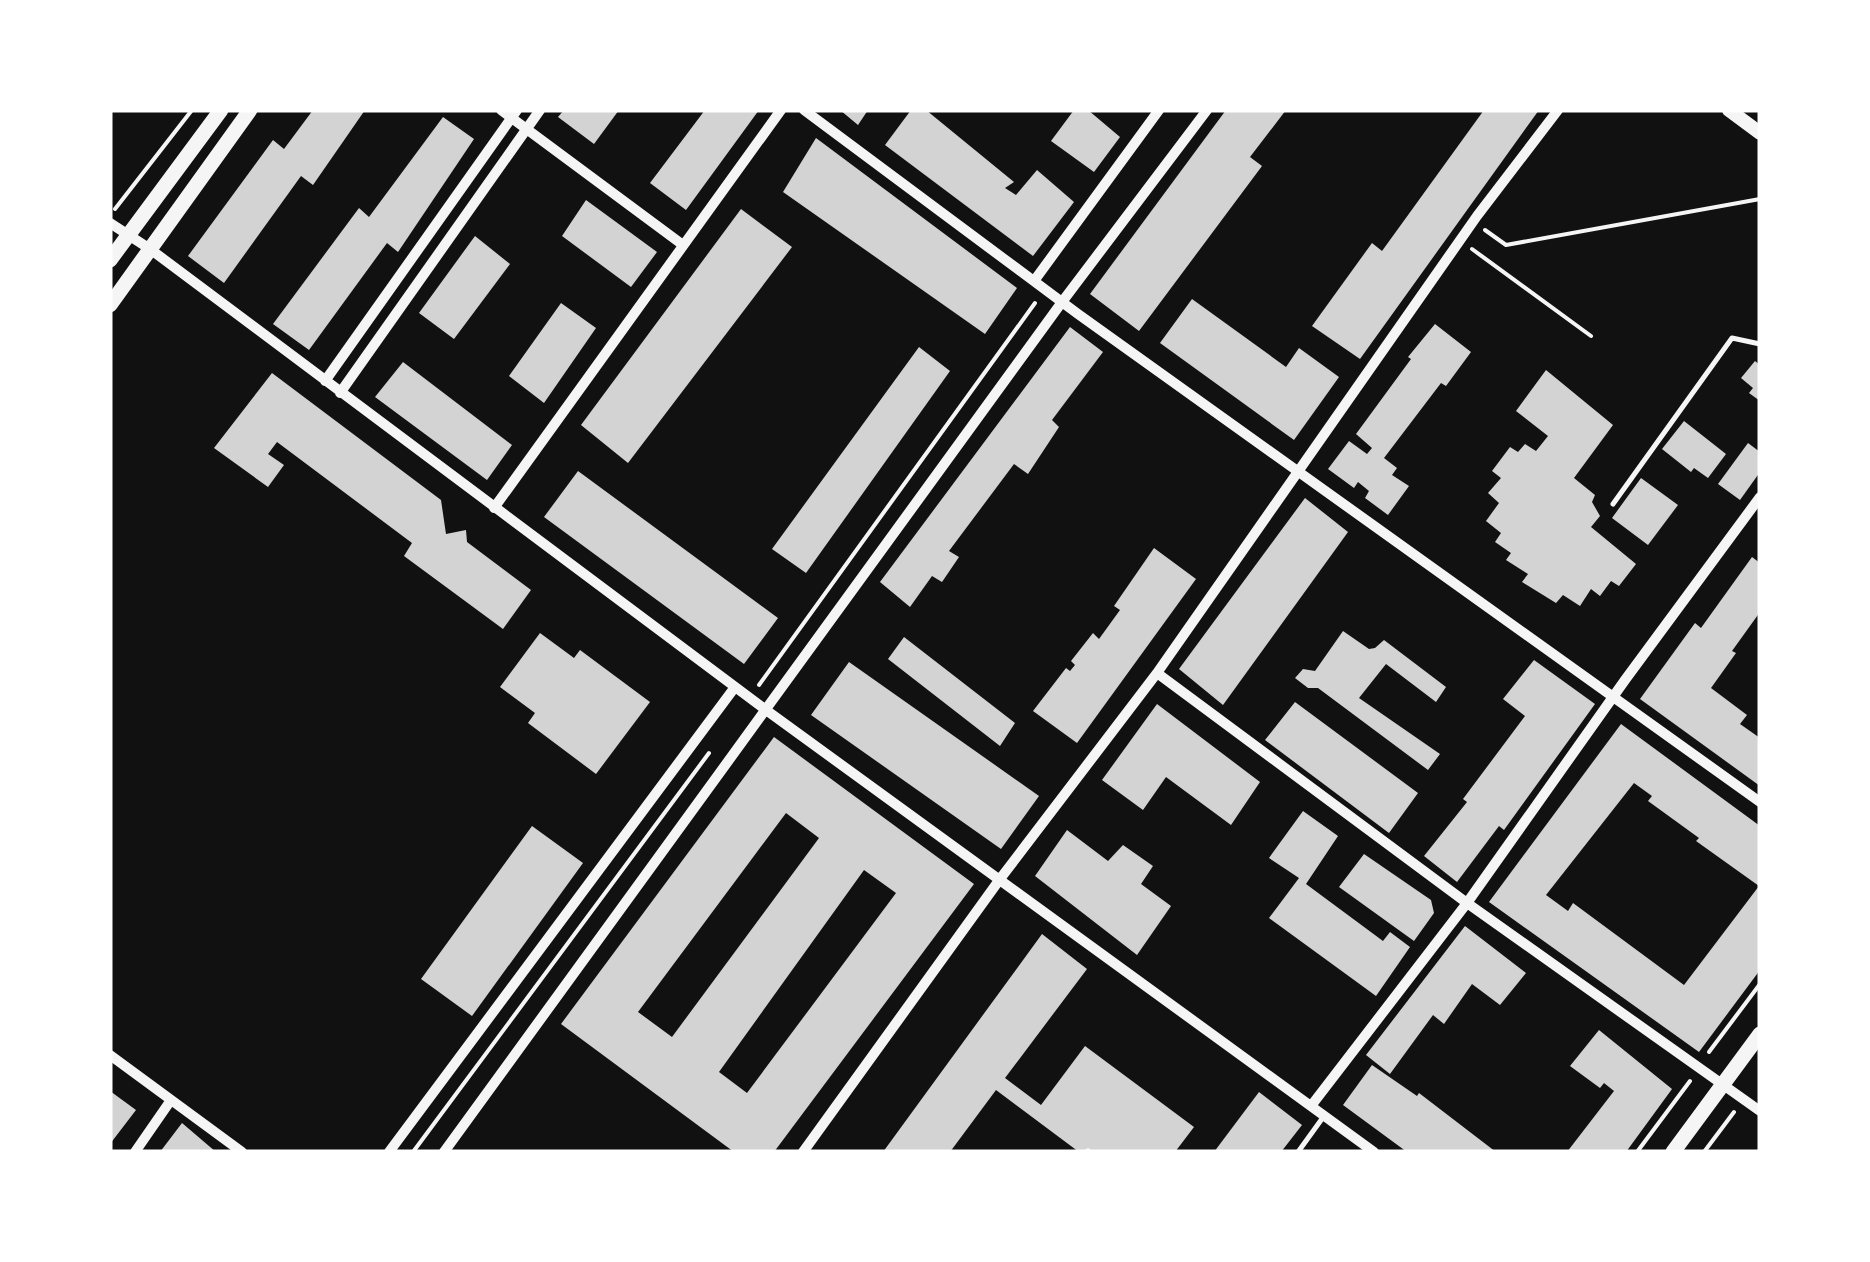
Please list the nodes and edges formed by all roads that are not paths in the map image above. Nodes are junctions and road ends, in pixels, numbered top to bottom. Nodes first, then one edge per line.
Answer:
1 (250, 110) edge
2 (501, 110) edge
3 (540, 110) edge
4 (780, 110) edge
5 (804, 110) edge
6 (1159, 110) edge
7 (1207, 110) edge
8 (1558, 110) edge
9 (1729, 110) edge
10 (218, 112) edge
11 (514, 114) edge
12 (526, 129) junction
13 (1760, 133) edge
14 (110, 219) edge
15 (128, 235) junction
16 (683, 246) junction
17 (150, 250) junction
18 (110, 260) edge
19 (1034, 281) junction
20 (1062, 302) junction
21 (110, 305) edge
22 (1760, 344) edge
23 (325, 381) junction
24 (340, 393) junction
25 (1296, 471) junction
26 (1760, 497) edge
27 (1613, 504) dead end
28 (494, 508) junction
29 (1157, 673) junction
30 (735, 687) junction
31 (1613, 697) junction
32 (766, 710) junction
33 (1760, 802) edge
34 (1000, 879) junction
35 (1468, 903) junction
36 (1760, 1034) edge
37 (110, 1055) edge
38 (1723, 1084) junction
39 (171, 1100) junction
40 (1311, 1106) junction
41 (1760, 1111) edge
42 (1324, 1116) junction
43 (1679, 1148) edge
44 (135, 1152) edge
45 (242, 1152) edge
46 (389, 1152) edge
47 (444, 1152) edge
48 (803, 1152) edge
49 (1298, 1152) edge
50 (1374, 1152) edge

1 - 17 main road
2 - 11 street
3 - 12 street
4 - 16 street
5 - 19 street
6 - 19 street
7 - 20 street
8 - 25 street
9 - 13 street
10 - 15 main road
11 - 12 street
11 - 23 street
12 - 16 street
12 - 24 street
14 - 15 street
15 - 17 street
15 - 18 main road
16 - 28 street
17 - 21 main road
17 - 23 street
19 - 20 street
20 - 25 street
20 - 32 street
22 - 27 lane
23 - 24 street
24 - 28 street
25 - 29 street
25 - 31 street
26 - 31 street
28 - 30 street
29 - 34 street
29 - 35 street
30 - 32 street
30 - 46 street
31 - 33 street
31 - 35 street
32 - 34 street
32 - 47 street
34 - 40 street
34 - 48 street
35 - 38 street
35 - 40 street
36 - 38 main road
37 - 39 street
38 - 41 street
38 - 43 main road
39 - 44 street
39 - 45 street
40 - 42 street
42 - 49 lane
42 - 50 street

